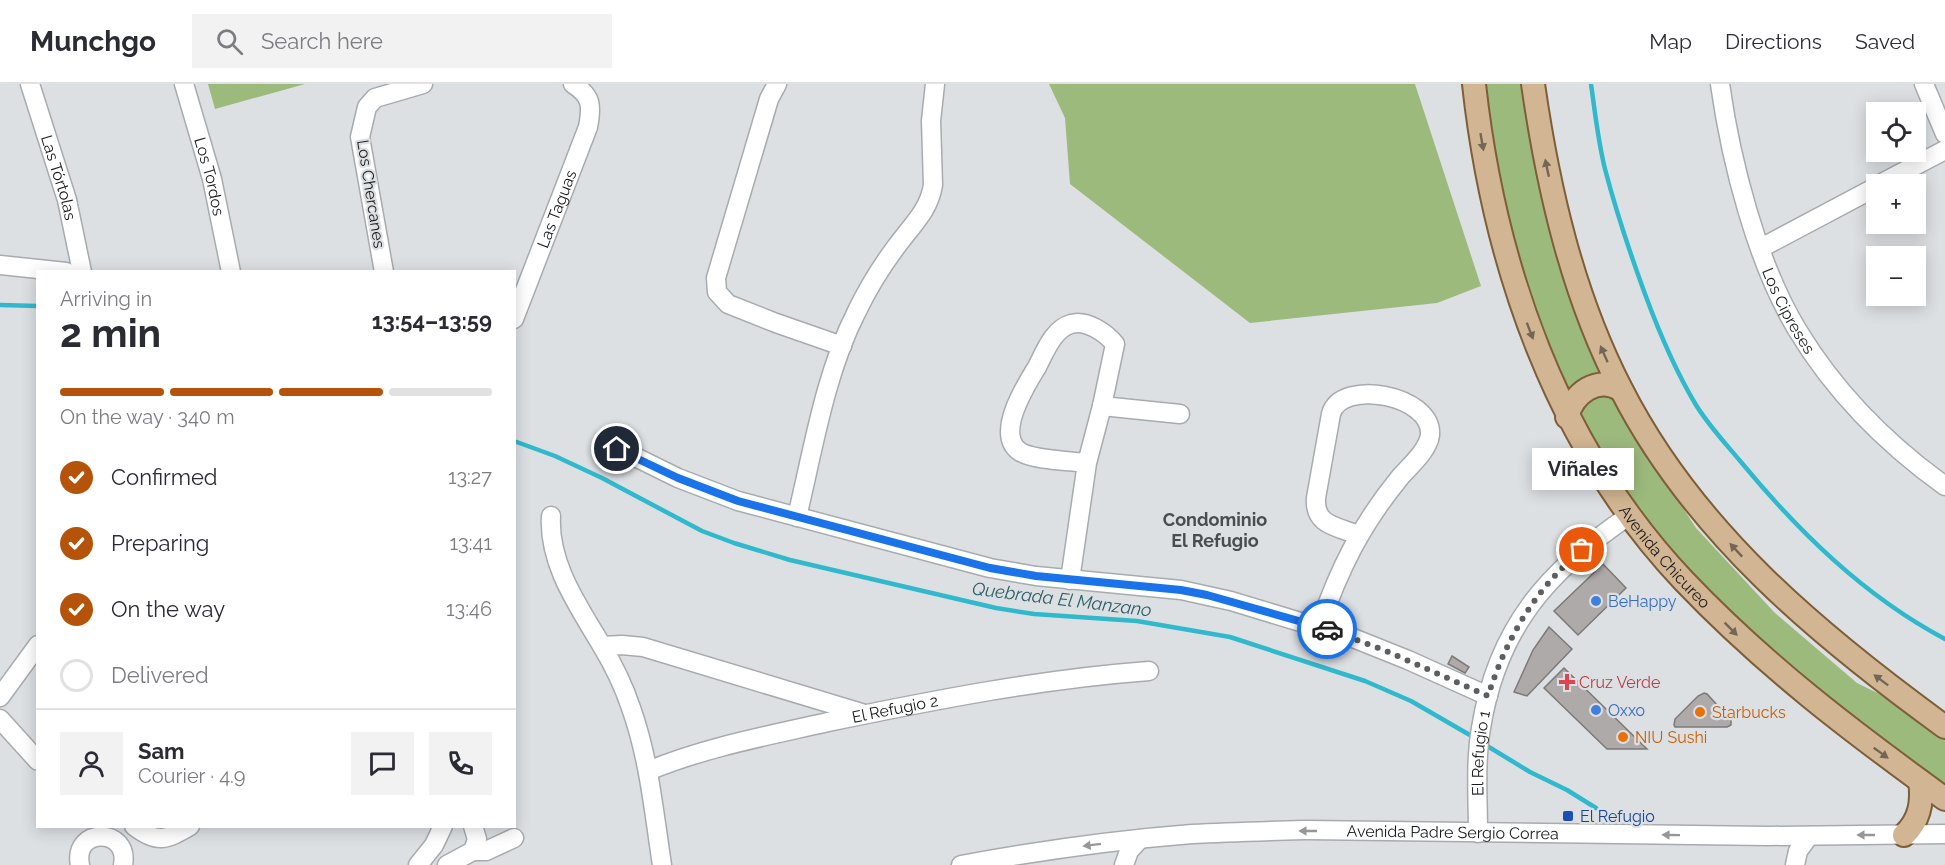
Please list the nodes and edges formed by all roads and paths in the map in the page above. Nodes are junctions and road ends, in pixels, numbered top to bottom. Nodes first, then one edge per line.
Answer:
1 (30, 84) edge
2 (184, 84) edge
3 (423, 84) edge
4 (573, 84) edge
5 (777, 84) edge
6 (935, 84) edge
7 (1474, 84) edge
8 (1533, 84) edge
9 (1720, 84) edge
10 (1924, 84) edge
11 (1945, 134) edge
12 (1945, 150) edge
13 (1900, 174) edge
14 (1866, 192) edge
15 (1761, 248) junction
16 (0, 265) edge
17 (47, 270) edge
18 (82, 270) edge
19 (231, 270) edge
20 (384, 270) edge
21 (516, 315) edge
22 (842, 345) junction
23 (1621, 390) junction
24 (1102, 406) junction
25 (1179, 414) dead end
26 (1568, 417) junction
27 (605, 442) dead end
28 (1087, 463) junction
29 (1945, 486) edge
30 (1630, 515) junction
31 (551, 516) dead end
32 (797, 516) junction
33 (1358, 535) junction
34 (1070, 580) junction
35 (1319, 627) junction
36 (602, 646) junction
37 (36, 648) edge
38 (1149, 671) dead end
39 (1488, 696) junction
40 (0, 697) edge
41 (866, 714) junction
42 (0, 719) edge
43 (1945, 727) edge
44 (36, 759) edge
45 (648, 771) junction
46 (1920, 781) junction
47 (1945, 799) edge
48 (186, 828) edge
49 (442, 828) edge
50 (473, 828) edge
51 (92, 832) edge
52 (1478, 833) junction
53 (1945, 834) edge
54 (1904, 835) junction
55 (1809, 836) junction
56 (129, 838) edge
57 (514, 838) dead end
58 (1140, 839) junction
59 (473, 851) junction
60 (661, 859) edge
61 (422, 864) edge
62 (80, 865) edge
63 (447, 865) edge
64 (961, 865) edge
65 (1124, 865) edge
66 (1795, 865) edge

1 - 18 street, Las Tórtolas
2 - 19 street, Los Tordos
3 - 20 street, Los Chercanes
4 - 21 street, Las Taguas
5 - 22 street
6 - 22 street
7 -> 26 main road, Avenida Chicureo
23 -> 8 main road
9 - 15 street, Los Cipreses
10 - 11 street
12 - 13 street
14 - 15 street
15 - 29 street, Los Cipreses
16 - 17 street
22 - 32 street
23 - 26 main road
43 -> 23 main road
24 - 25 street
24 - 28 street
24 - 28 street
26 - 30 main road, Avenida Chicureo
27 - 32 street
28 - 34 street
30 - 39 street, El Refugio 1
30 -> 46 main road, Avenida Chicureo
31 - 36 street
32 - 34 street
33 - 33 street
33 - 35 street
34 - 35 street
35 - 39 street
36 - 41 street
36 - 45 street
37 - 40 street
38 - 41 street, El Refugio 2
39 - 52 street, El Refugio 1
41 - 45 street, El Refugio 2
42 - 44 street
45 - 60 street
46 - 47 main road, Avenida Chicureo
46 - 54 main road
48 - 56 street
49 - 61 street
50 - 59 street
51 - 56 street
51 - 62 street
55 -> 52 street, Avenida Padre Sergio Correa
52 -> 58 street, Avenida Padre Sergio Correa
53 - 54 street, Avenida Padre Sergio Correa
54 -> 55 street, Avenida Padre Sergio Correa
55 - 66 street
57 - 59 street
58 -> 64 street, Avenida Padre Sergio Correa
58 - 65 street
59 - 63 street

